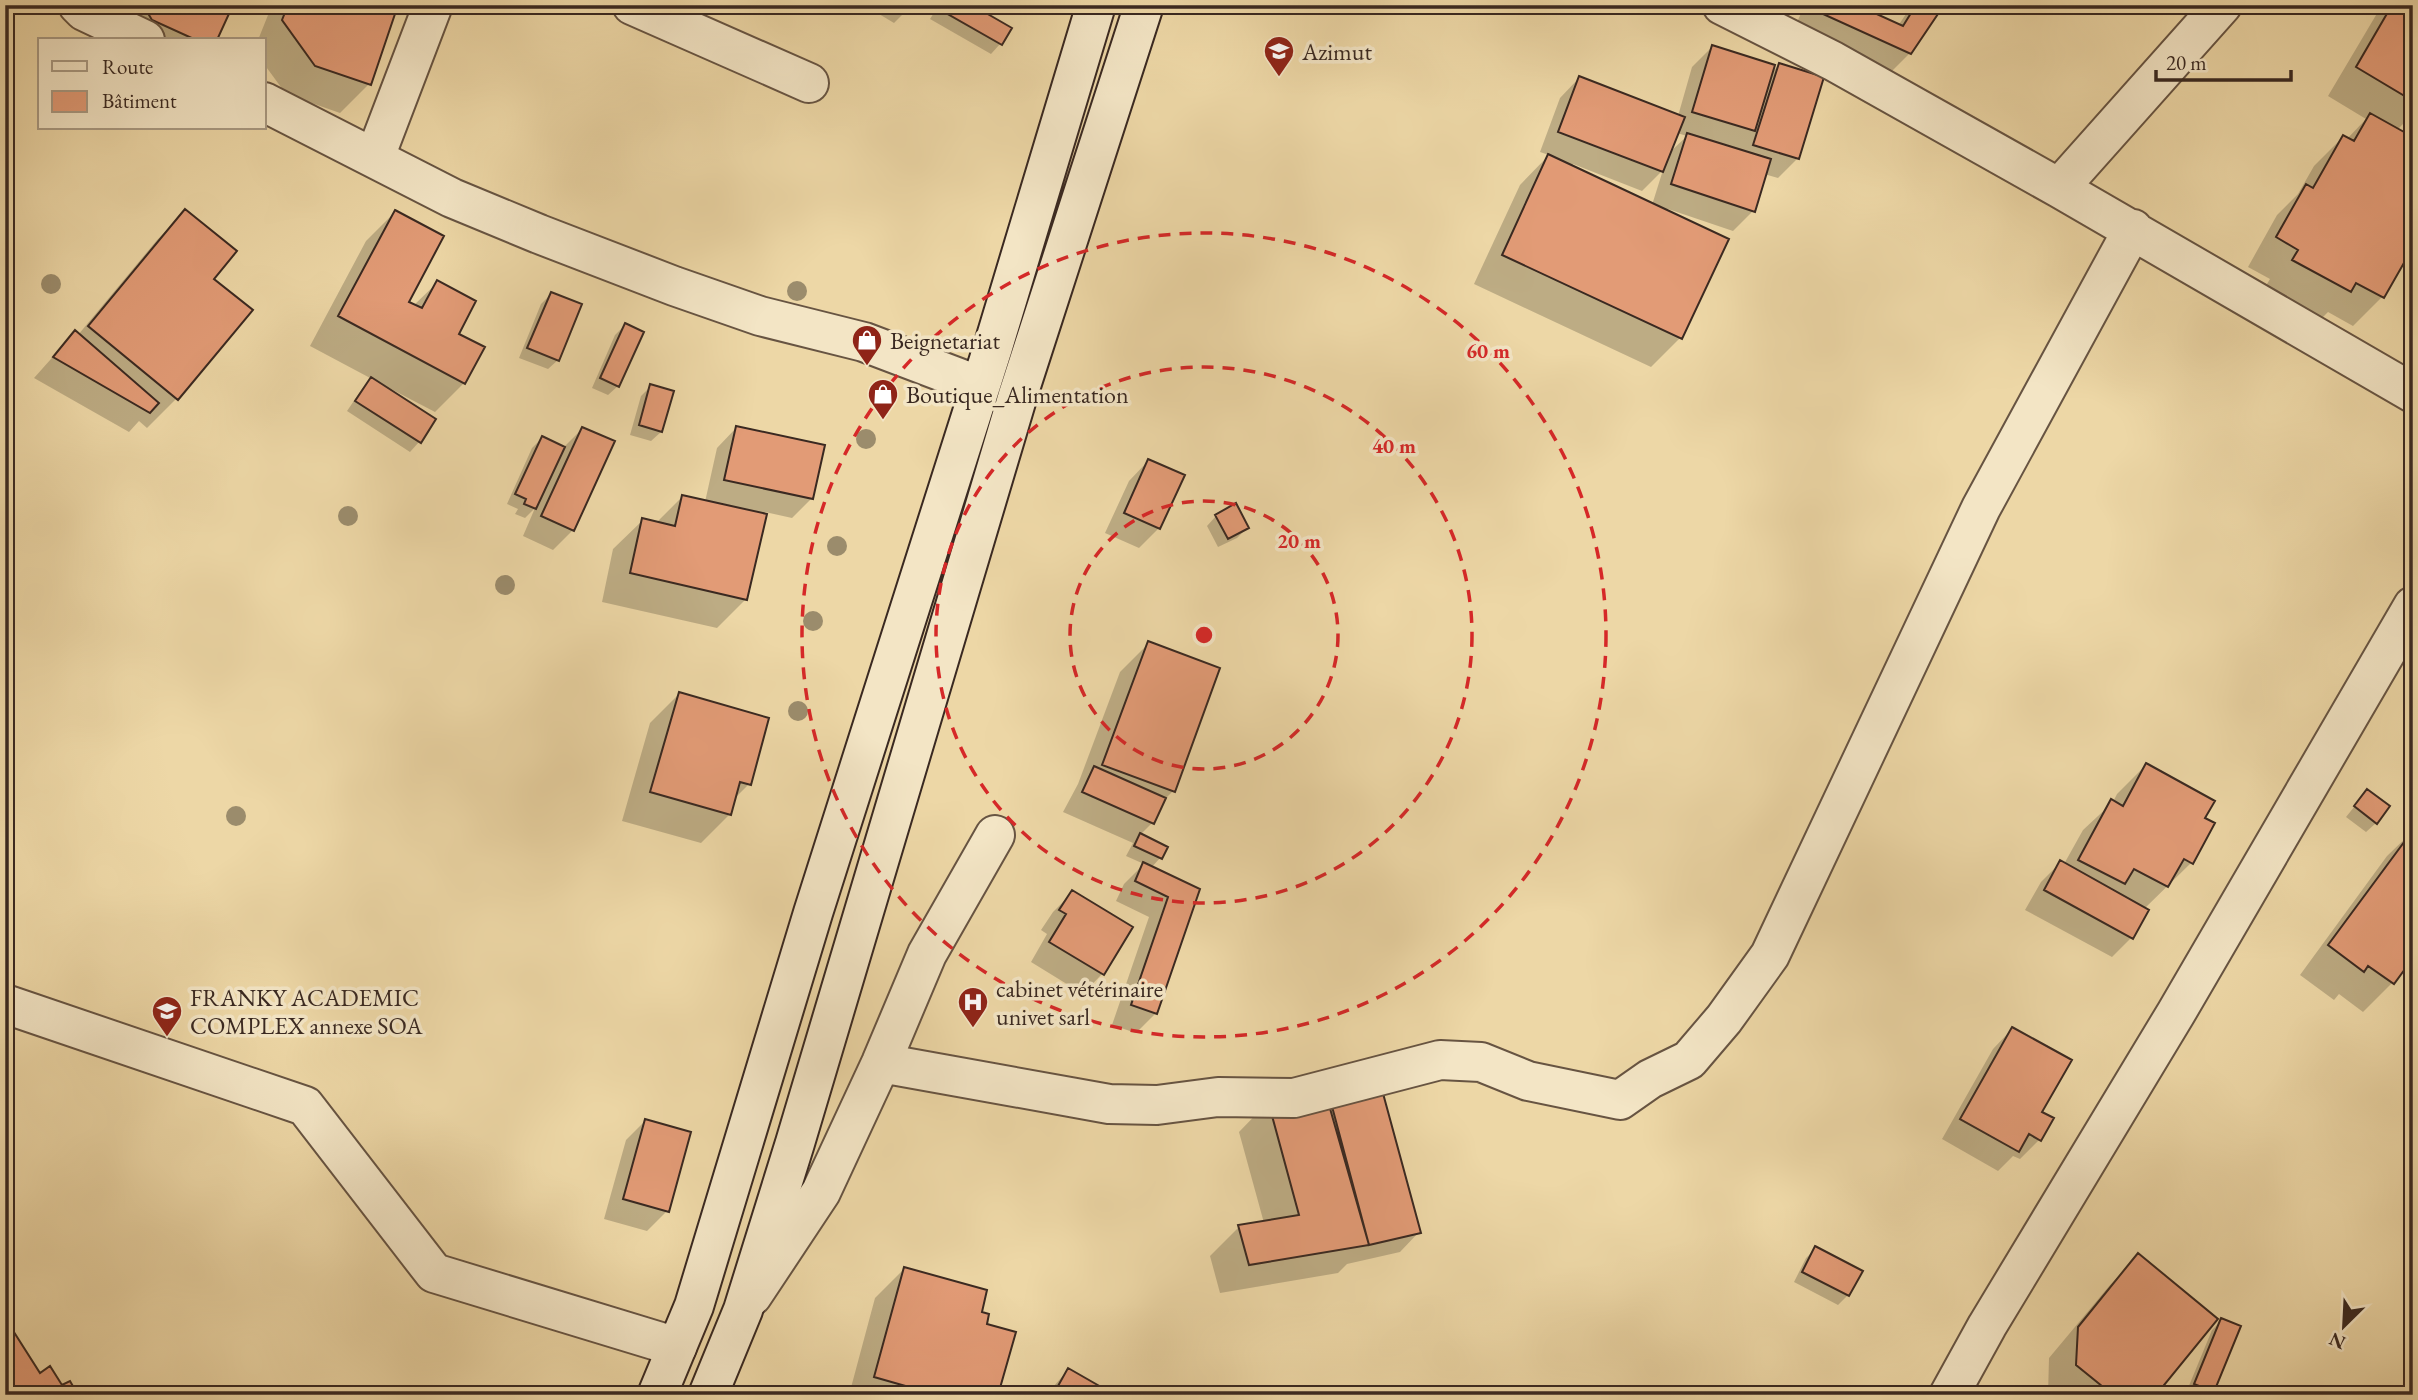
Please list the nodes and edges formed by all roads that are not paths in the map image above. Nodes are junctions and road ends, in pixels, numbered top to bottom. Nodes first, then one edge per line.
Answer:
1 (433, 5) edge
2 (632, 5) edge
3 (1096, 5) edge
4 (1144, 5) edge
5 (1723, 5) edge
6 (2222, 5) edge
7 (83, 7) edge
8 (141, 38) edge
9 (809, 83) dead end
10 (266, 103) edge
11 (375, 157) junction
12 (2059, 188) junction
13 (2133, 229) junction
14 (980, 386) junction
15 (2413, 393) edge
16 (2413, 607) edge
17 (995, 835) dead end
18 (5, 1004) edge
19 (881, 1063) junction
20 (743, 1310) junction
21 (677, 1347) junction
22 (657, 1395) edge
23 (708, 1395) edge
24 (1949, 1395) edge

1 - 11 street
2 - 9 street
3 - 14 street
4 - 20 street
5 - 12 street
6 - 12 street
7 - 8 street
10 - 11 street
11 - 14 street
12 - 13 street
13 - 15 street
13 - 19 street
14 - 21 street
16 - 24 street
17 - 19 street
18 - 21 street
19 - 20 street
20 - 23 street
21 - 22 street

